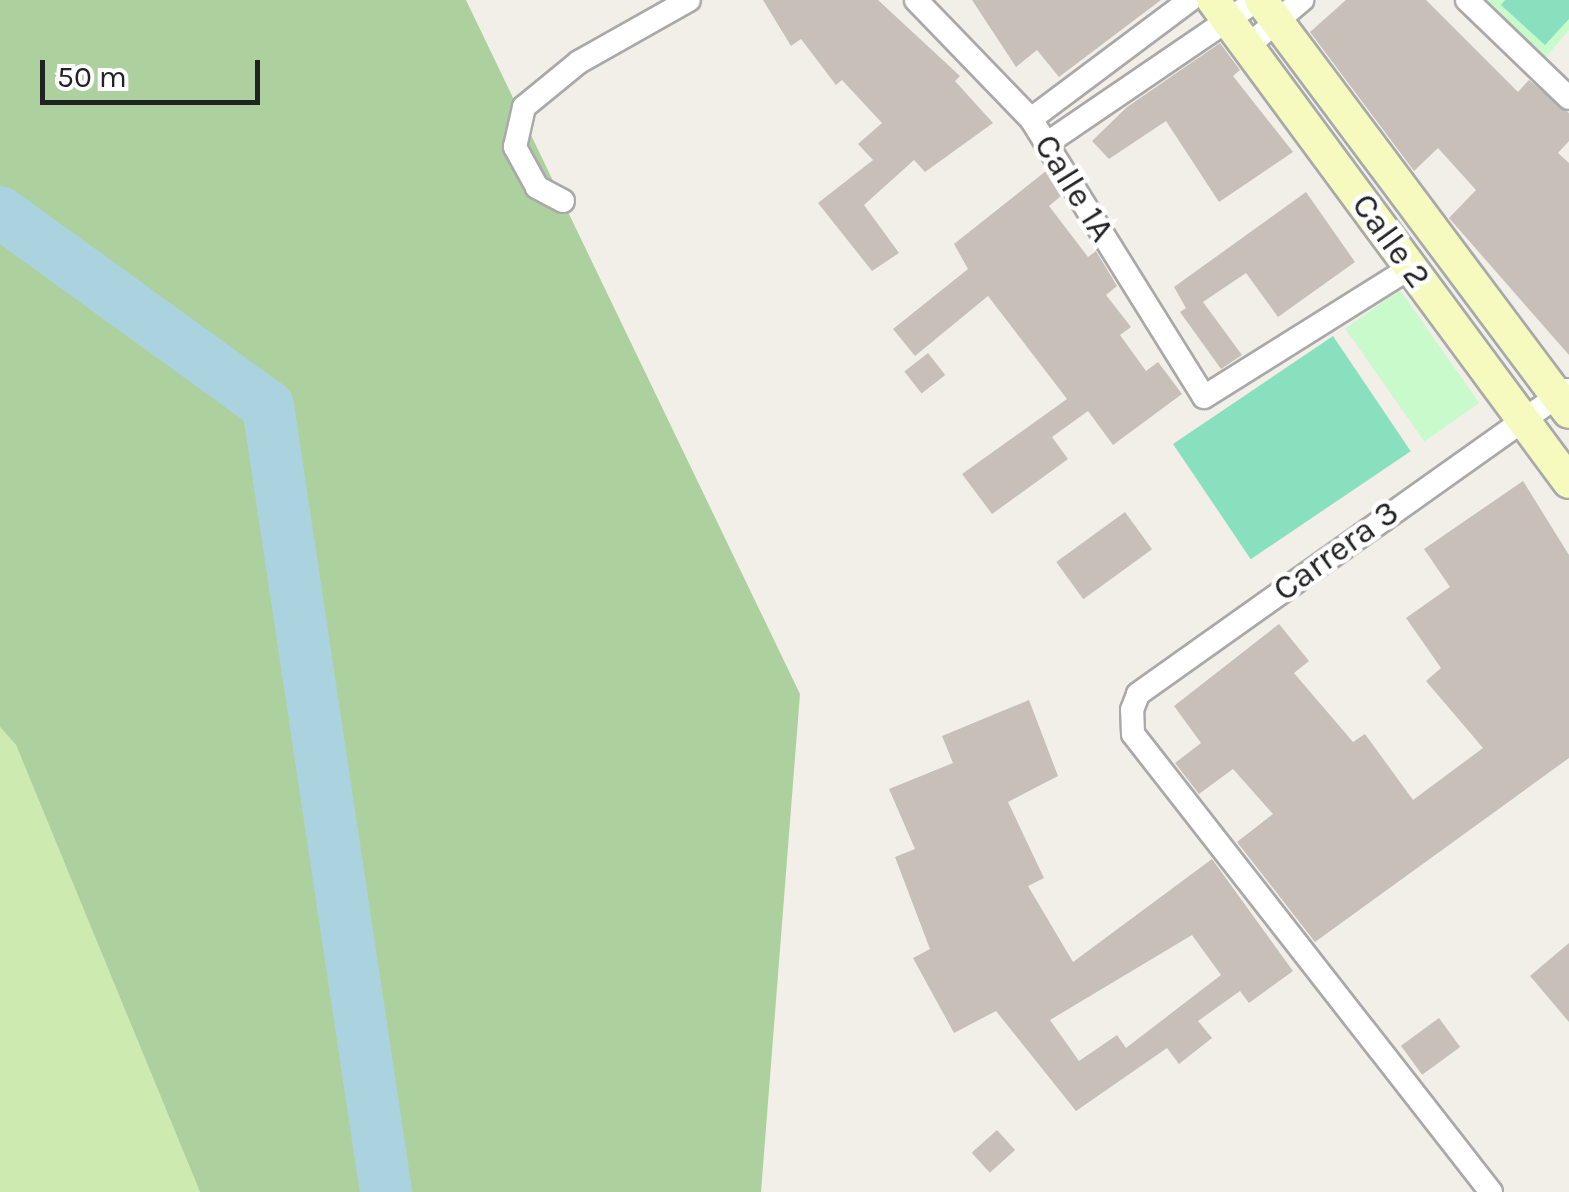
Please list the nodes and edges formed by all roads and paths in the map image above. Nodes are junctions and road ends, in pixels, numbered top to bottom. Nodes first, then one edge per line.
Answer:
1 (688, 0) edge
2 (916, 0) edge
3 (1190, 0) edge
4 (1468, 0) edge
5 (1275, 6) edge
6 (1219, 8) edge
7 (1249, 46) junction
8 (1569, 98) edge
9 (1031, 119) junction
10 (1046, 144) junction
11 (563, 202) dead end
12 (1410, 266) junction
13 (1565, 399) edge
14 (1520, 418) junction
15 (1569, 482) edge
16 (1491, 1192) edge

1 - 11 street
2 - 9 street, Calle 1A
3 - 9 street
4 - 8 street
5 - 6 street
5 - 7 street
5 - 13 main road, Calle 2
6 - 7 main road, Calle 2
6 - 10 street
7 - 12 main road, Calle 2
9 - 10 street, Calle 1A
10 - 12 street, Calle 1A
12 - 14 main road, Calle 2
13 - 14 street, Carrera 3
14 - 15 main road, Calle 2
14 - 16 street, Carrera 3

